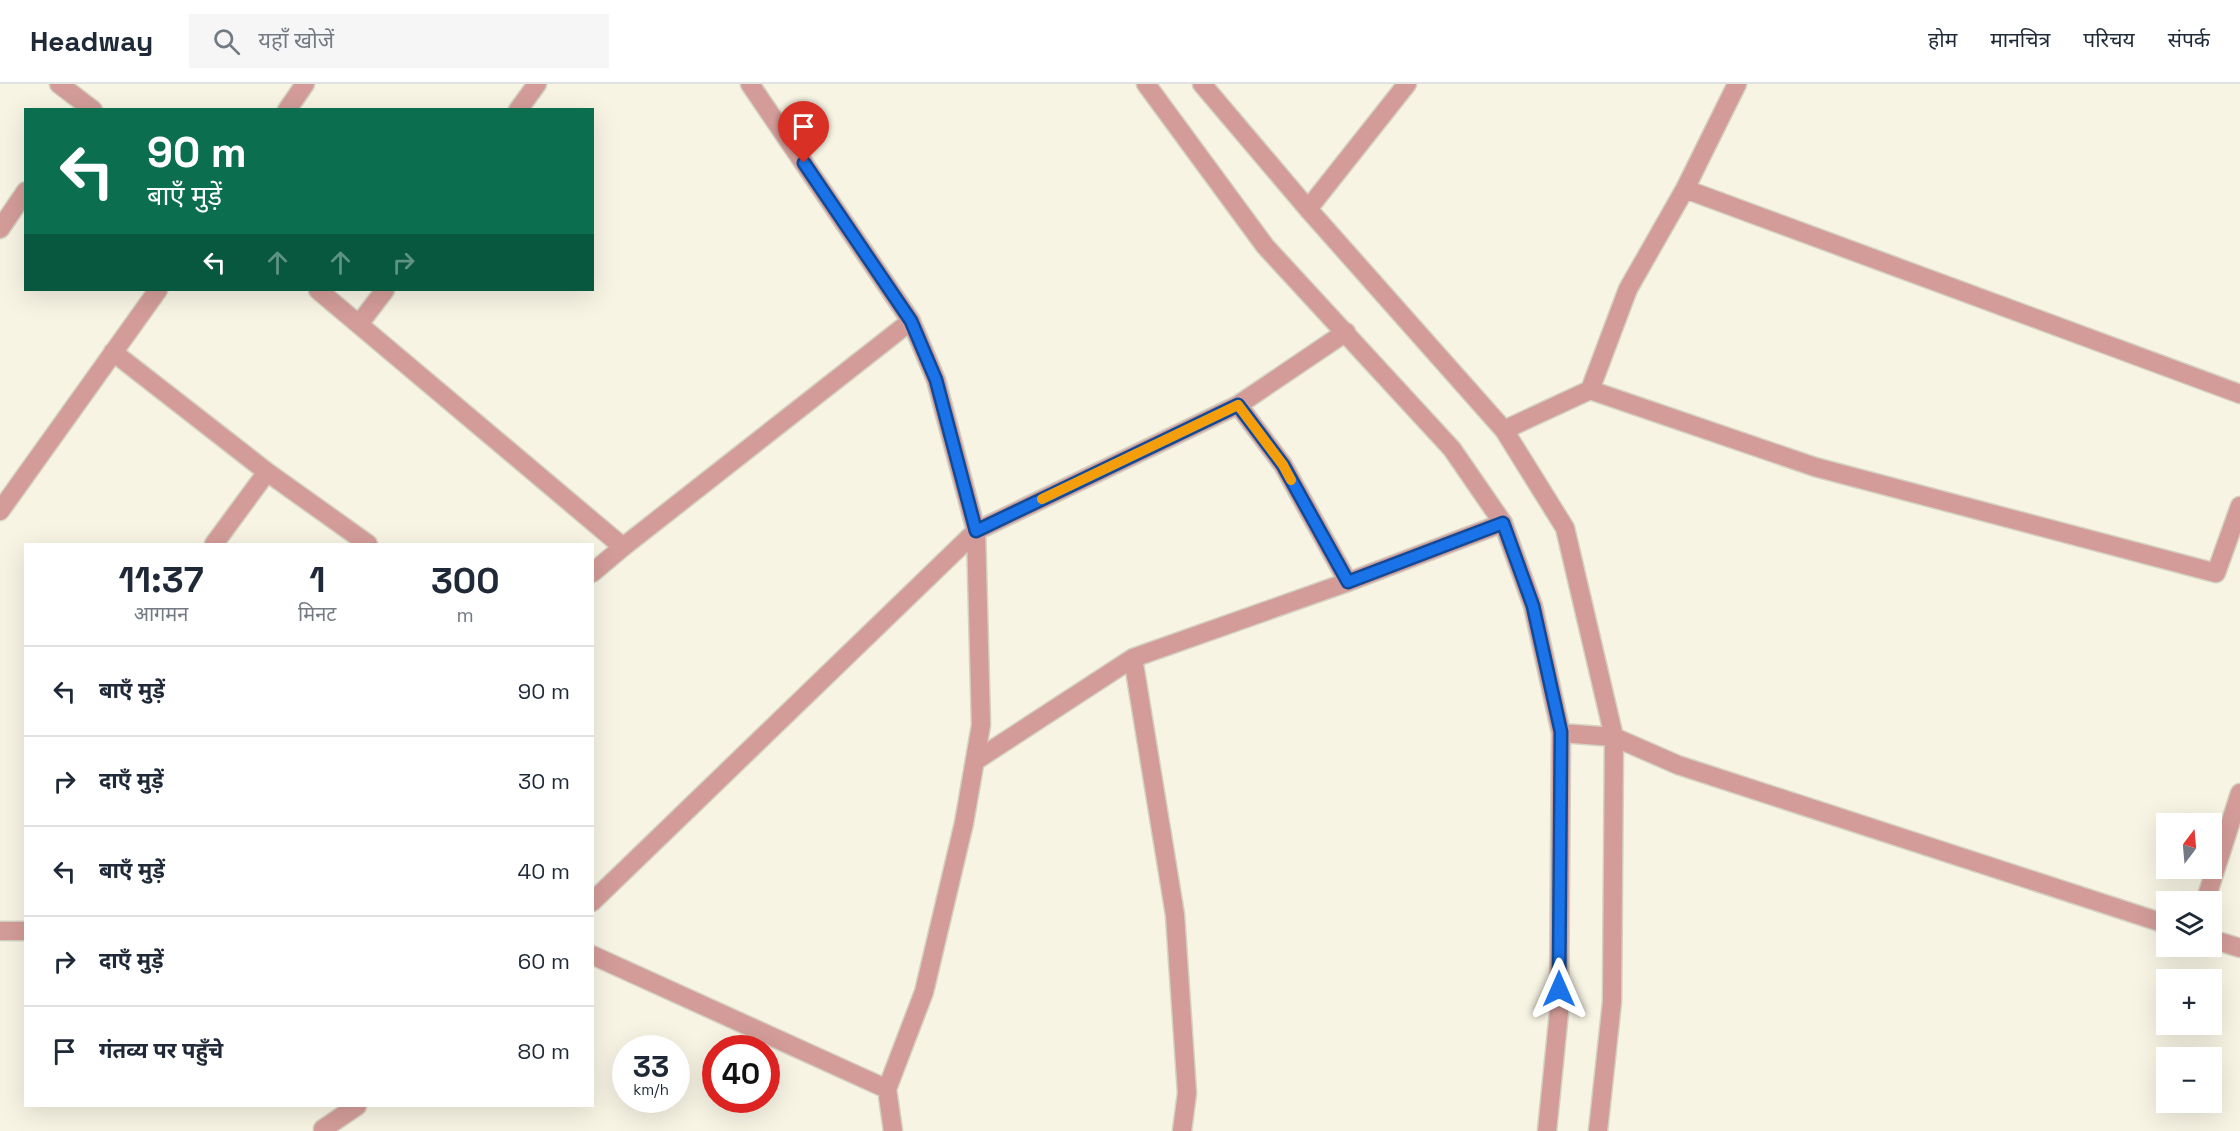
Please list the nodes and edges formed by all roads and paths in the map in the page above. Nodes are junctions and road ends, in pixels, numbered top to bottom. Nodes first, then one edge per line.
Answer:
1 (59, 84) edge
2 (305, 84) edge
3 (537, 84) edge
4 (750, 84) edge
5 (1146, 84) edge
6 (1202, 84) edge
7 (1407, 84) edge
8 (1737, 84) edge
9 (86, 107) edge
10 (288, 108) edge
11 (519, 108) edge
12 (1685, 189) junction
13 (24, 194) edge
14 (1308, 209) junction
15 (2, 221) edge
16 (157, 291) edge
17 (319, 291) edge
18 (384, 291) edge
19 (911, 321) junction
20 (359, 324) junction
21 (1346, 332) junction
22 (114, 352) junction
23 (1590, 390) junction
24 (2240, 394) edge
25 (1238, 405) junction
26 (1504, 430) junction
27 (267, 472) junction
28 (2240, 506) edge
29 (0, 511) edge
30 (1503, 523) junction
31 (976, 531) junction
32 (215, 543) edge
33 (367, 543) edge
34 (623, 547) junction
35 (594, 571) edge
36 (1348, 582) junction
37 (1133, 658) junction
38 (1561, 732) junction
39 (1614, 737) junction
40 (975, 760) junction
41 (2240, 793) edge
42 (2209, 891) edge
43 (594, 900) edge
44 (2156, 921) edge
45 (0, 931) edge
46 (24, 931) edge
47 (2222, 942) edge
48 (2240, 948) edge
49 (594, 956) edge
50 (887, 1089) junction
51 (356, 1107) edge
52 (327, 1131) edge
53 (893, 1131) edge
54 (1182, 1131) edge
55 (1547, 1131) edge
56 (1598, 1131) edge

1 - 9 street
2 - 10 street
3 - 11 street
4 - 19 street
5 - 21 street
6 - 14 street
7 - 14 street
8 - 12 street
12 - 23 street
12 - 24 street
13 - 15 street
14 - 26 street
16 - 22 street
17 - 20 street
18 - 20 street
19 - 31 street
19 - 34 street
20 - 34 street
21 - 25 street
21 - 30 street
22 - 27 street
22 - 29 street
23 - 26 street
23 - 28 street
25 - 31 street
25 - 36 street
26 - 39 street
27 - 32 street
27 - 33 street
30 - 36 street
30 - 38 street
31 - 40 street
31 - 43 street
34 - 35 street
36 - 37 street
37 - 40 street
37 - 54 street
38 - 39 street
38 - 55 street
39 - 44 street
39 - 56 street
40 - 50 street
41 - 42 street
45 - 46 street
47 - 48 street
49 - 50 street
50 - 53 street
51 - 52 street

